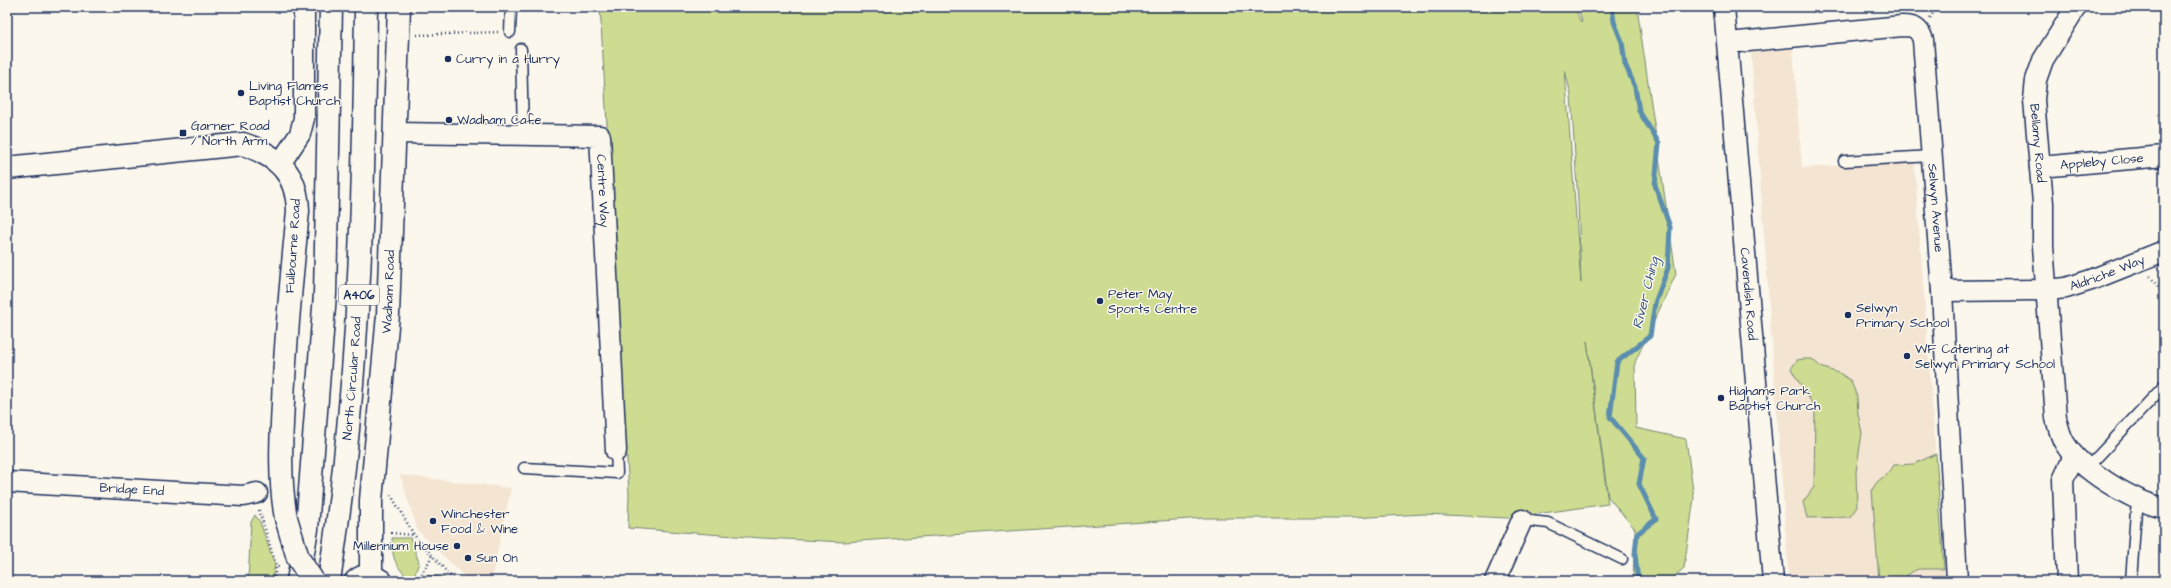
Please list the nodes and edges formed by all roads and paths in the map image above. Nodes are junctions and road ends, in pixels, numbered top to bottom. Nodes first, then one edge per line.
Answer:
1 (304, 7) edge
2 (331, 7) edge
3 (366, 7) edge
4 (399, 7) edge
5 (511, 7) edge
6 (1724, 7) edge
7 (2076, 7) edge
8 (510, 32) joint
9 (397, 36) junction
10 (1728, 43) junction
11 (521, 49) dead end
12 (395, 133) junction
13 (523, 134) junction
14 (1932, 156) junction
15 (2164, 156) edge
16 (1844, 161) dead end
17 (280, 164) junction
18 (2040, 167) junction
19 (7, 168) edge
20 (2164, 251) edge
21 (2048, 290) junction
22 (1942, 291) junction
23 (2164, 386) edge
24 (616, 451) joint
25 (2081, 462) junction
26 (524, 468) dead end
27 (7, 482) edge
28 (388, 491) dead end
29 (257, 493) joint
30 (2139, 498) junction
31 (2164, 508) edge
32 (1522, 520) joint
33 (383, 533) dead end
34 (414, 535) junction
35 (432, 556) junction
36 (1622, 559) dead end
37 (276, 564) junction
38 (280, 569) dead end
39 (369, 579) edge
40 (274, 581) edge
41 (298, 581) edge
42 (313, 581) edge
43 (329, 581) edge
44 (418, 581) edge
45 (455, 581) edge
46 (1495, 581) edge
47 (1773, 581) edge
48 (1957, 581) edge
49 (2067, 581) edge
50 (2131, 581) edge

1 - 17 street
2 - 41 main road, A406
3 - 43 main road, North Circular Road / A406
4 - 9 main road, Wadham Road
5 - 8 lane
6 - 10 street, Cavendish Road
7 - 18 street, Bellamy Road
8 - 9 path
9 - 12 main road, Wadham Road
10 - 14 street, Selwyn Avenue
10 - 47 street, Cavendish Road
11 - 13 lane
12 - 13 street, Centre Way
12 - 39 main road, Wadham Road
13 - 24 street, Centre Way
14 - 16 lane
14 - 22 street, Selwyn Avenue
15 - 18 street, Appleby Close
17 - 19 main road, Fulbourne Road
17 - 42 main road, Fulbourne Road, bridge
18 - 21 street, Bellamy Road
20 - 21 street, Aldriche Way
21 - 22 street, Aldriche Way
21 - 25 street
22 - 48 street, Selwyn Avenue
23 - 25 lane
24 - 26 lane
25 - 30 street
25 - 49 street
27 - 29 street, Bridge End
28 - 34 path
29 - 37 path
30 - 31 street
30 - 50 lane
32 - 36 lane
32 - 46 street
33 - 34 path
34 - 35 path
35 - 44 path
35 - 45 path
37 - 38 path
37 - 40 path

